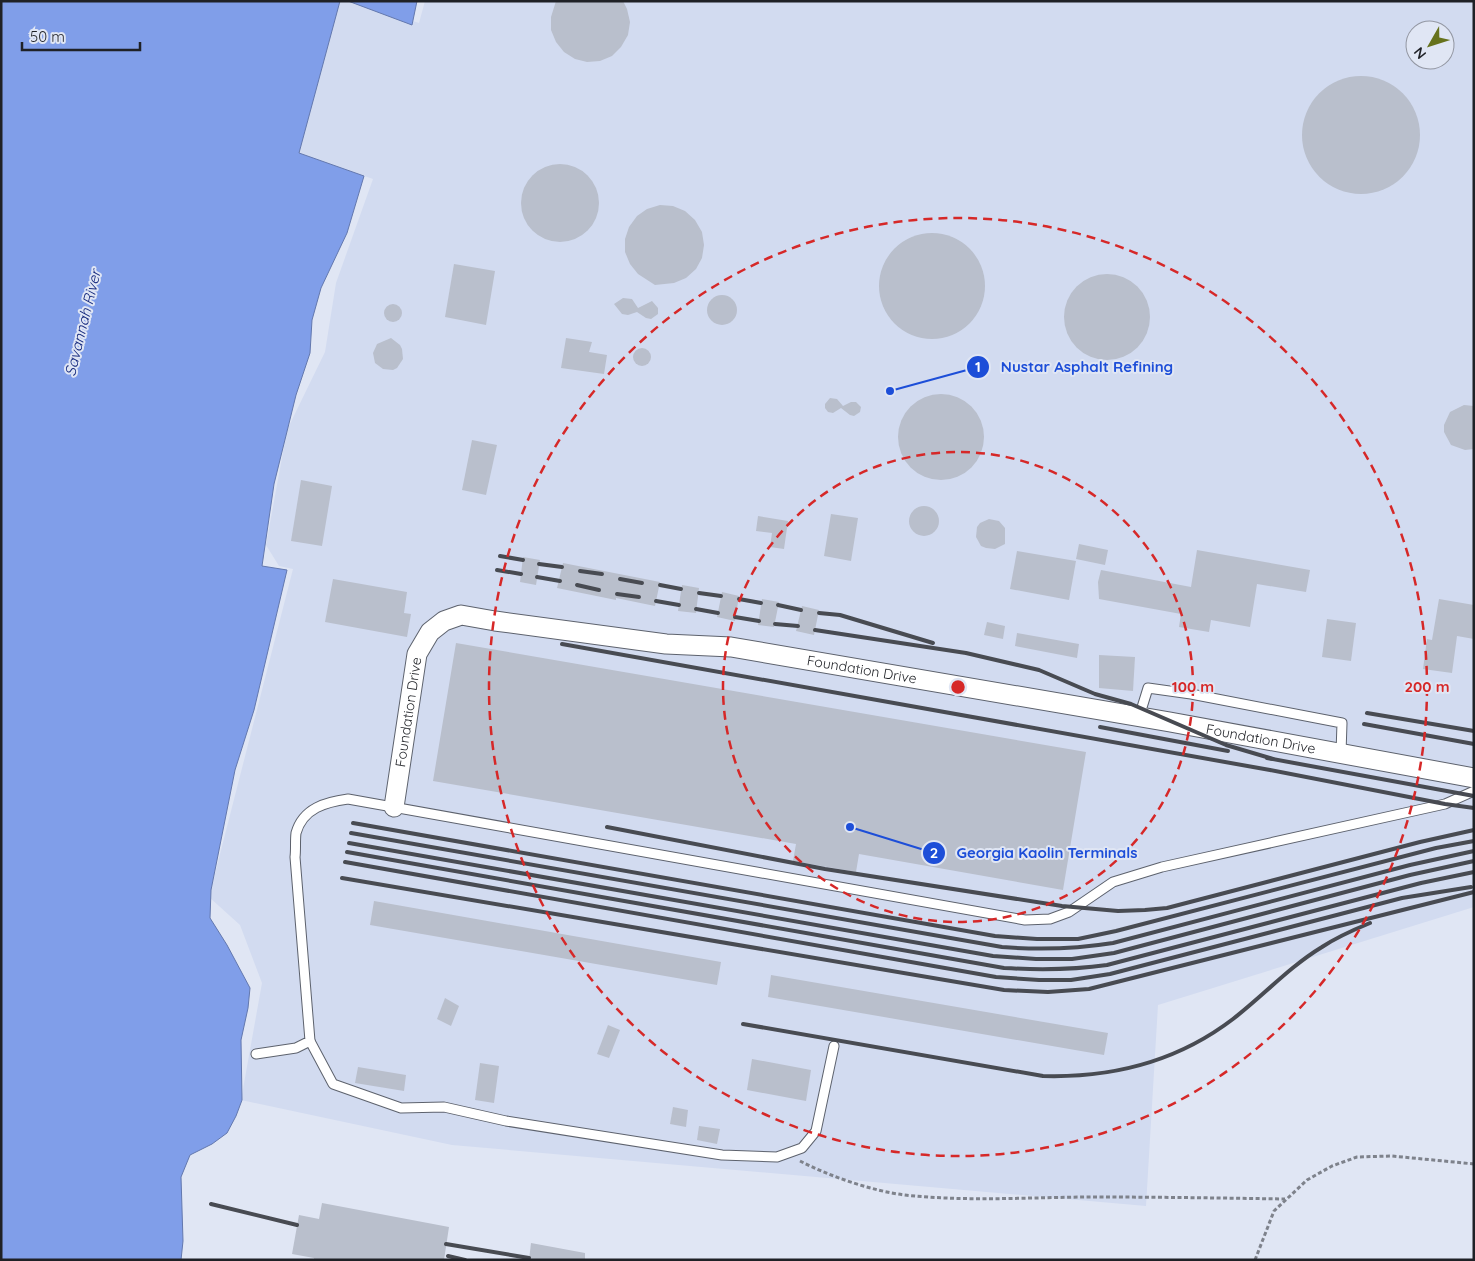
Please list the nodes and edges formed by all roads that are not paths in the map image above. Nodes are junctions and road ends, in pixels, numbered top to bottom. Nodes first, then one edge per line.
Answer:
1 (1139, 717) junction
2 (1341, 753) junction
3 (1474, 778) edge
4 (1474, 791) edge
5 (394, 807) junction
6 (310, 1041) junction
7 (834, 1046) dead end
8 (256, 1054) dead end

1 - 2 street, Foundation Drive
1 - 2 lane
1 - 5 street, Foundation Drive
2 - 3 street, Foundation Drive
4 - 5 lane
5 - 6 lane
6 - 7 lane
6 - 8 lane

